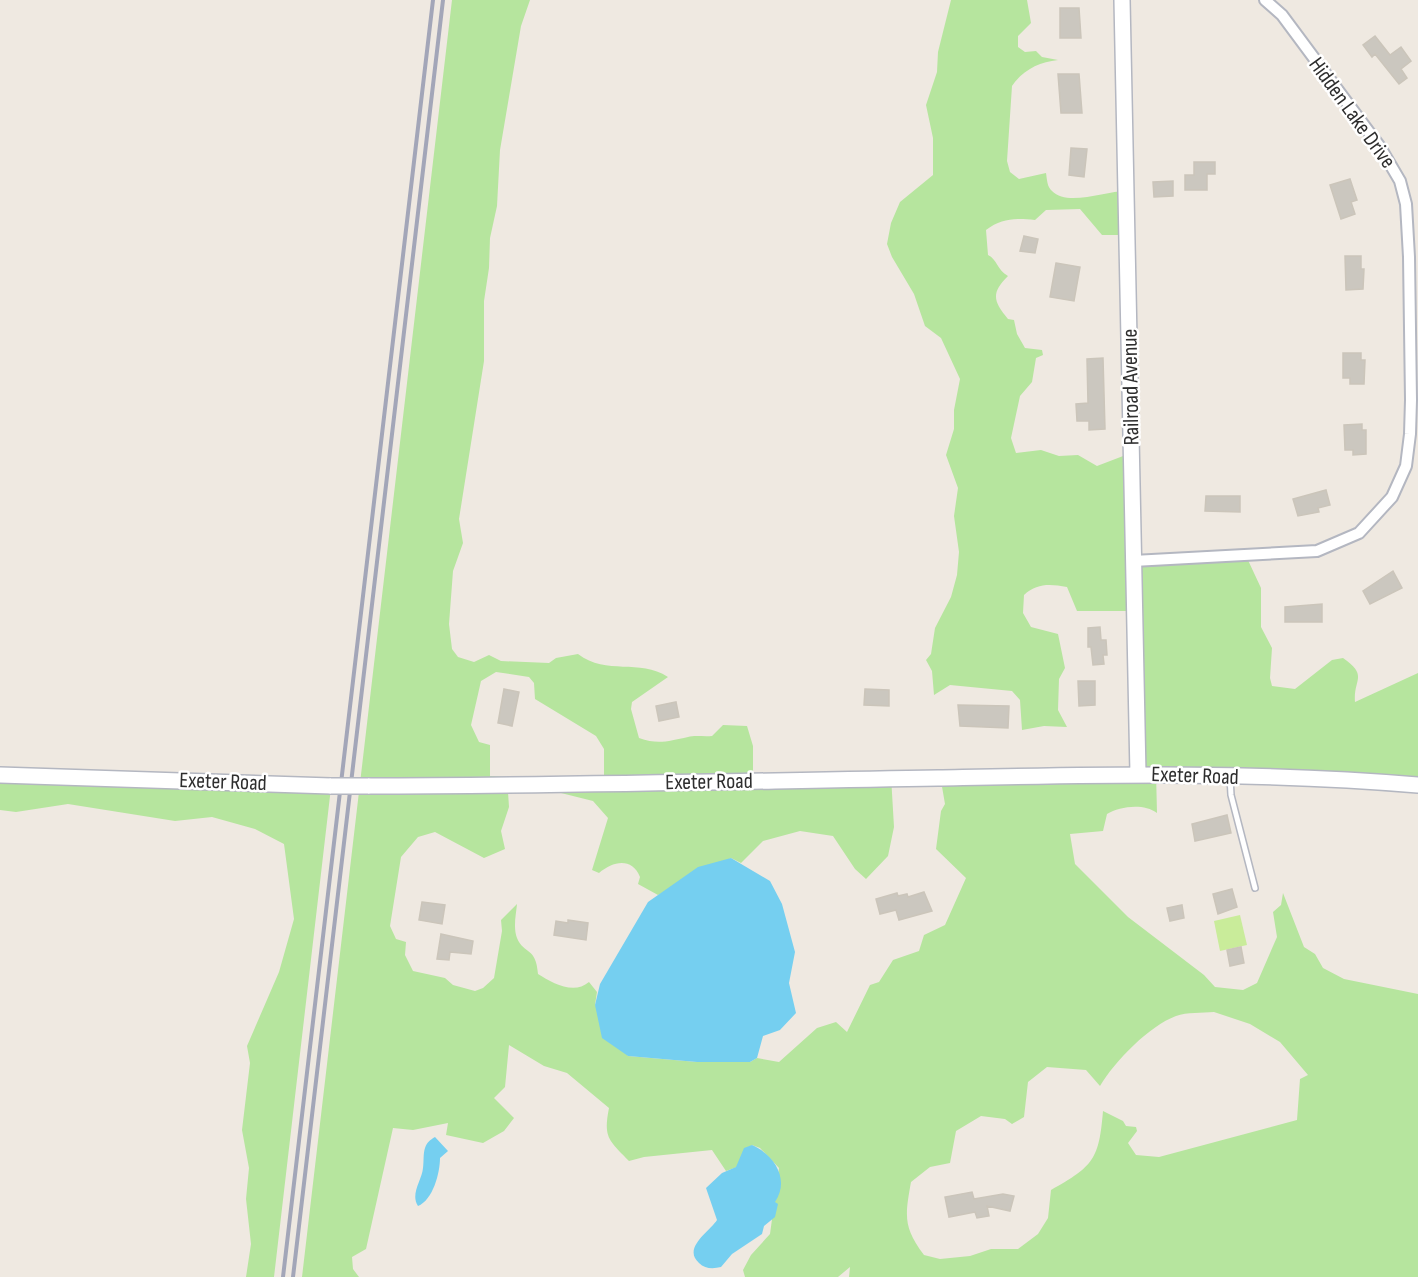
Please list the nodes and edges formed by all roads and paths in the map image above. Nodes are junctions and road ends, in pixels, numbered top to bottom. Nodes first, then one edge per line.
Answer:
1 (1122, 0) edge
2 (1265, 0) edge
3 (1133, 561) junction
4 (1138, 774) junction
5 (0, 775) edge
6 (1230, 777) junction
7 (1418, 785) edge
8 (1255, 888) dead end

1 - 3 street, Railroad Avenue
2 - 3 street, Hidden Lake Drive
3 - 4 street, Railroad Avenue
4 - 5 street, Exeter Road, bridge
4 - 6 street, Exeter Road
6 - 7 street, Exeter Road
6 - 8 lane

